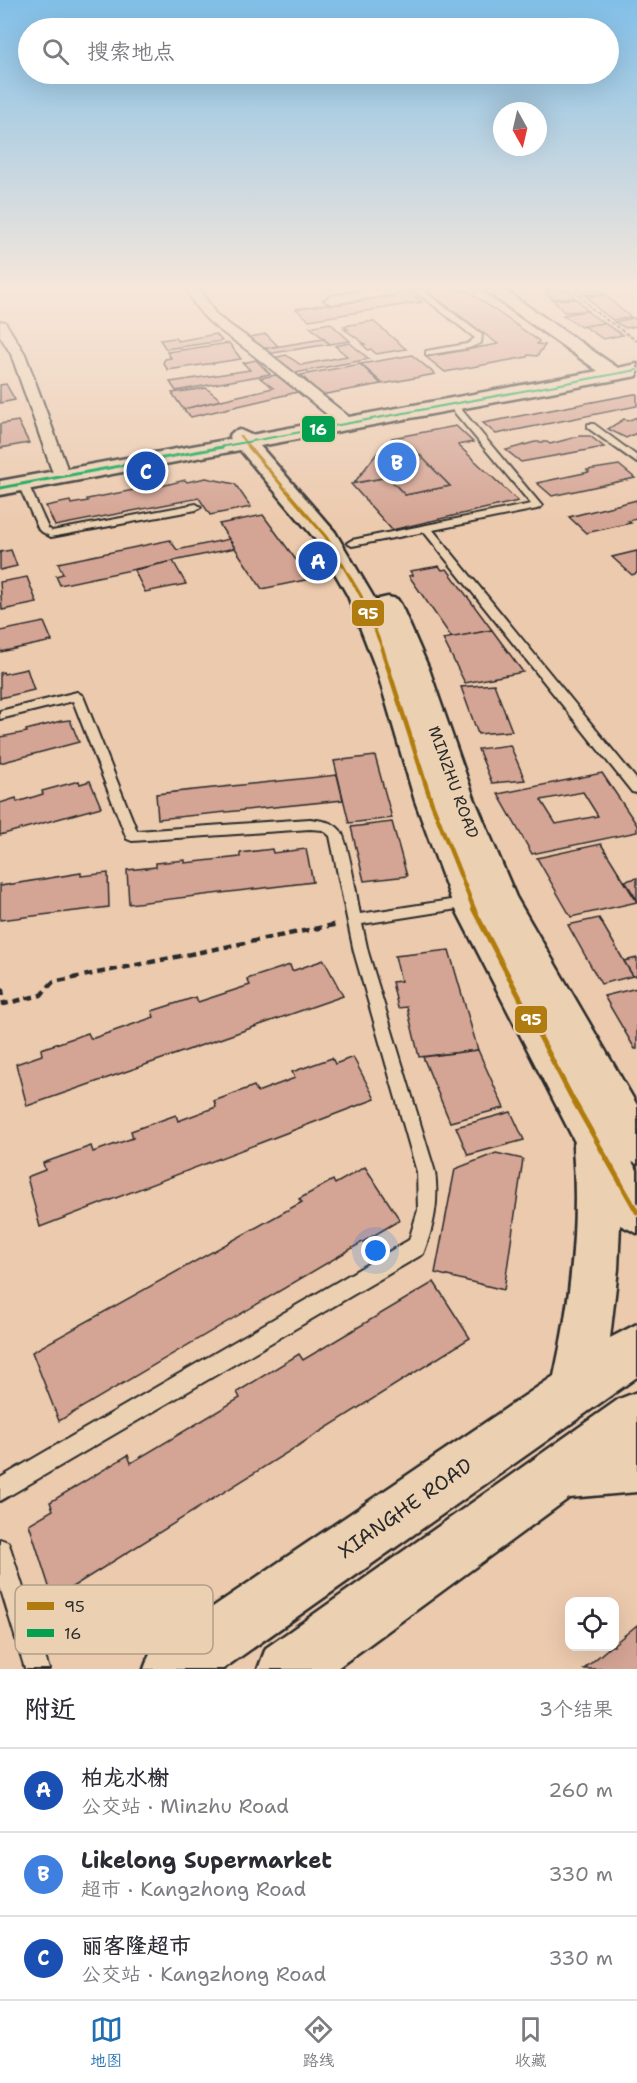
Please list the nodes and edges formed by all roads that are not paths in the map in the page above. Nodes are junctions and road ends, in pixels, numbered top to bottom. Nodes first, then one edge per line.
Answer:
1 (23, 368) edge
2 (278, 368) edge
3 (625, 370) edge
4 (453, 405) junction
5 (341, 418) junction
6 (591, 426) dead end
7 (252, 438) junction
8 (637, 460) edge
9 (59, 468) junction
10 (0, 479) edge
11 (23, 484) junction
12 (0, 488) edge
13 (196, 507) dead end
14 (426, 528) junction
15 (352, 543) junction
16 (0, 715) edge
17 (637, 789) edge
18 (470, 902) junction
19 (355, 920) junction
20 (624, 1136) edge
21 (637, 1212) edge
22 (637, 1348) edge
23 (575, 1390) junction
24 (637, 1417) edge
25 (637, 1466) edge
26 (557, 1474) junction
27 (0, 1490) edge
28 (0, 1550) edge
29 (15, 1598) edge
30 (213, 1641) edge
31 (32, 1654) edge
32 (195, 1654) edge
33 (37, 1669) edge
34 (173, 1669) edge
35 (287, 1669) edge

1 - 9 street
2 - 5 street
3 - 4 main road
3 - 5 main road
4 - 7 main road
4 - 14 lane
5 - 7 main road
6 - 8 lane
7 - 9 main road
7 - 11 main road
7 - 15 main road, MINZHU ROAD
7 - 18 main road, MINZHU ROAD
9 - 10 main road
11 - 12 main road
11 - 13 lane
14 - 15 lane
14 - 17 lane
15 - 20 main road, MINZHU ROAD
16 - 19 lane
18 - 19 lane
18 - 20 main road, MINZHU ROAD
19 - 27 lane
20 - 21 main road, MINZHU ROAD
20 - 23 main road
22 - 23 main road, XIANGHE ROAD
23 - 30 main road, XIANGHE ROAD
24 - 26 main road
25 - 26 main road
26 - 35 main road
28 - 29 lane
31 - 33 lane
32 - 34 main road, XIANGHE ROAD

